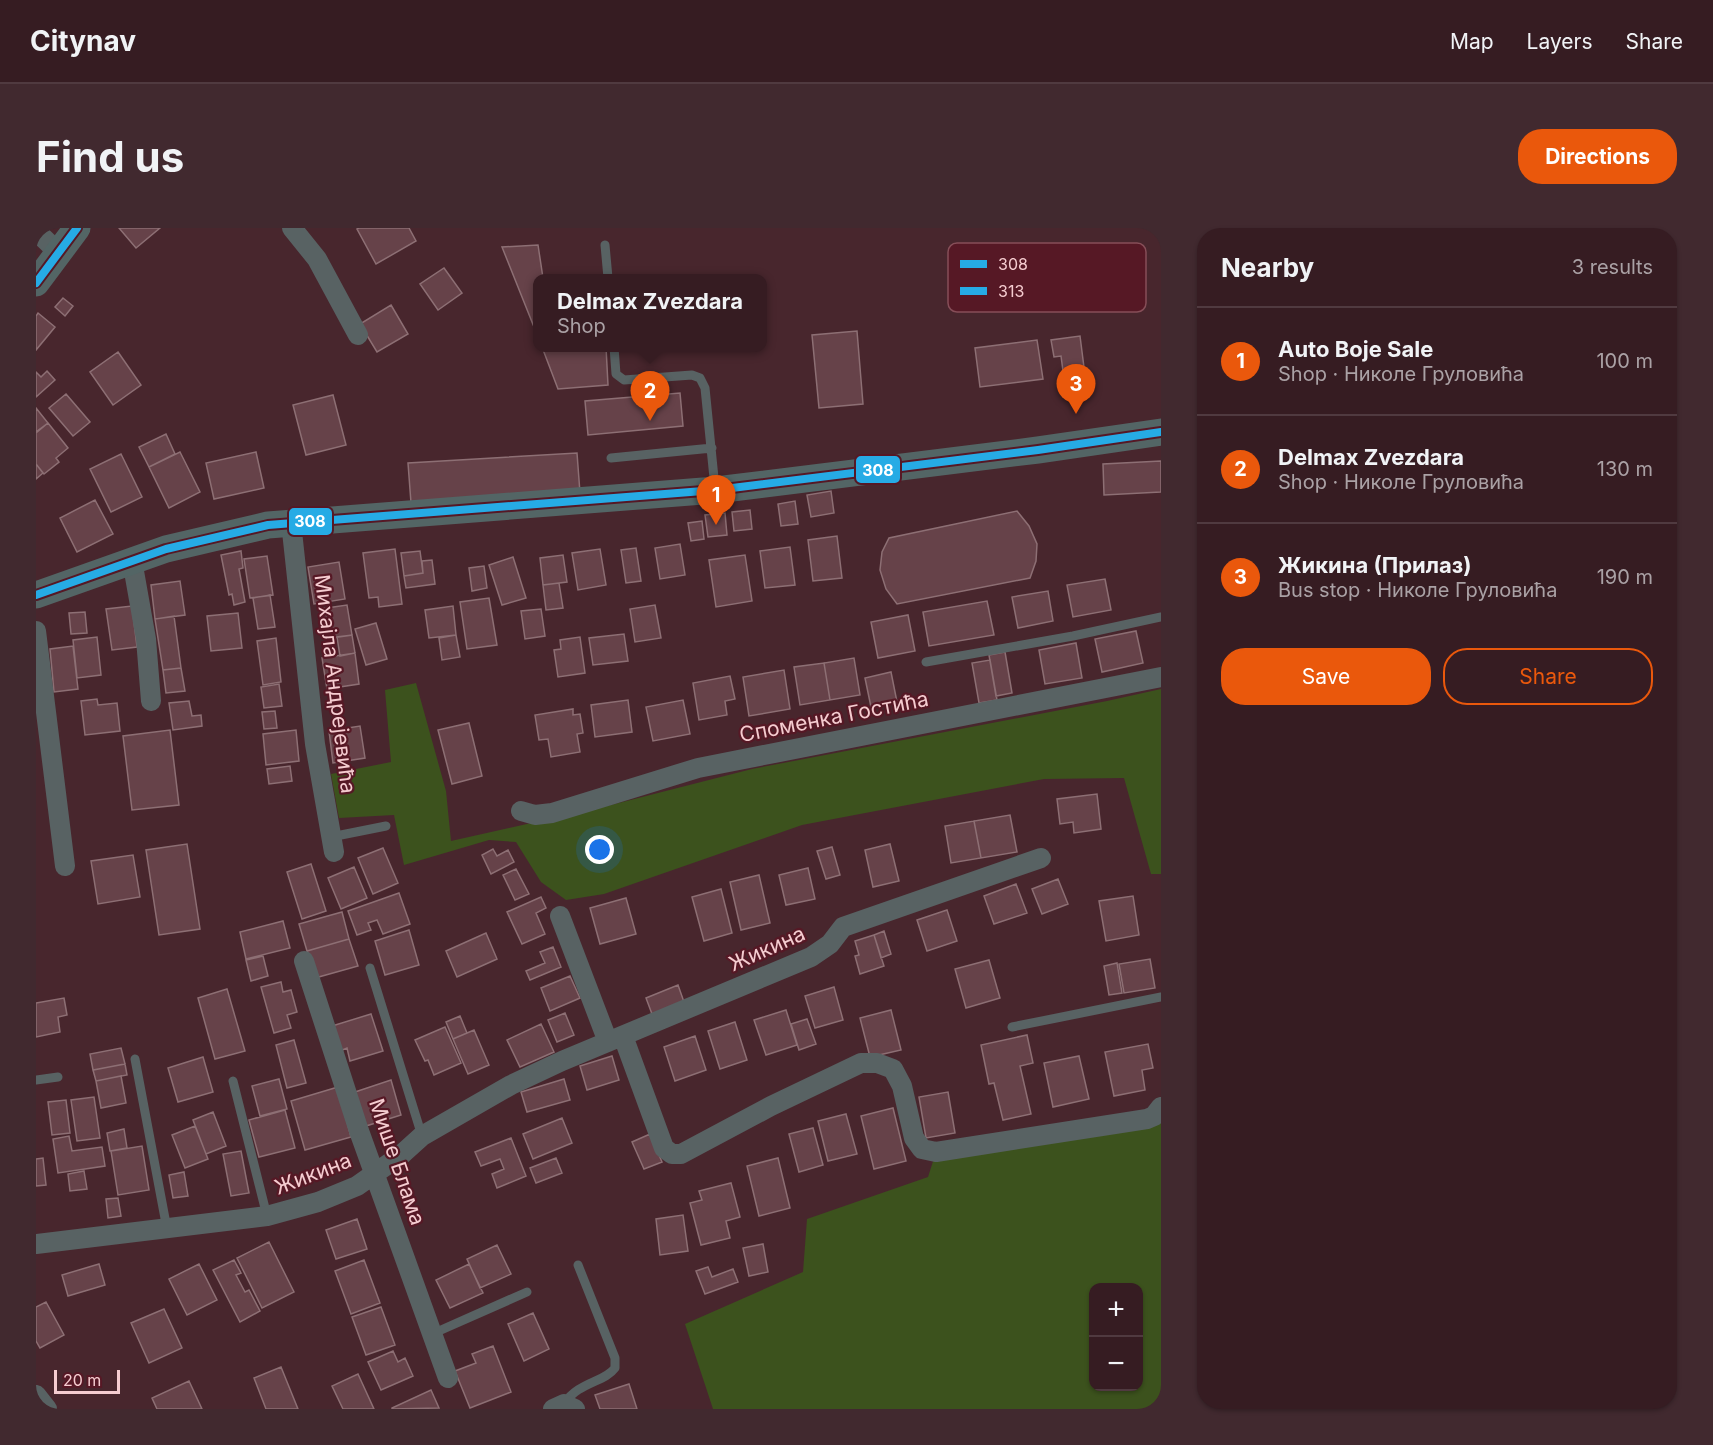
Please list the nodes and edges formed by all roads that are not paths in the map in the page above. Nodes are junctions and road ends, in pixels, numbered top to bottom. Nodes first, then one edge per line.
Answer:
1 (77, 228) edge
2 (292, 228) edge
3 (36, 231) edge
4 (605, 245) dead end
5 (60, 254) junction
6 (608, 274) edge
7 (36, 283) edge
8 (358, 335) dead end
9 (614, 352) edge
10 (1161, 432) edge
11 (712, 448) junction
12 (611, 458) dead end
13 (716, 490) junction
14 (291, 522) junction
15 (132, 560) junction
16 (36, 595) edge
17 (1161, 617) edge
18 (36, 631) edge
19 (926, 662) dead end
20 (1161, 676) edge
21 (151, 701) dead end
22 (521, 811) dead end
23 (386, 826) dead end
24 (332, 844) joint
25 (1041, 858) dead end
26 (65, 866) dead end
27 (560, 916) dead end
28 (304, 961) dead end
29 (370, 968) dead end
30 (1161, 997) edge
31 (1012, 1027) dead end
32 (615, 1039) junction
33 (135, 1059) dead end
34 (58, 1077) dead end
35 (36, 1080) edge
36 (233, 1081) dead end
37 (1161, 1107) edge
38 (422, 1136) junction
39 (375, 1175) junction
40 (267, 1216) junction
41 (167, 1229) junction
42 (36, 1244) edge
43 (578, 1265) dead end
44 (527, 1292) dead end
45 (432, 1334) junction
46 (448, 1378) dead end
47 (36, 1395) edge
48 (564, 1407) edge
49 (47, 1409) edge

1 - 5 street
2 - 8 street
3 - 5 street
4 - 6 lane
5 - 7 street
9 - 11 lane
10 - 13 street
11 - 12 lane
11 - 13 lane
13 - 14 street
14 - 15 street
14 - 24 street, Михајла Андрејевића
15 - 16 street
15 - 21 street
17 - 19 lane, Споменка Гостића
18 - 26 street
20 - 22 street, Споменка Гостића
23 - 24 lane
25 - 32 street, Жикина
27 - 32 street
28 - 39 street, Мише Блама
29 - 38 lane
30 - 31 lane
32 - 37 street
32 - 38 street, Жикина
33 - 41 lane
34 - 35 lane
36 - 40 lane
38 - 39 street, Жикина
39 - 40 street, Жикина
39 - 45 street, Мише Блама
40 - 41 street, Жикина
41 - 42 street, Жикина
43 - 48 lane
44 - 45 lane
45 - 46 street, Мише Блама
47 - 49 street

